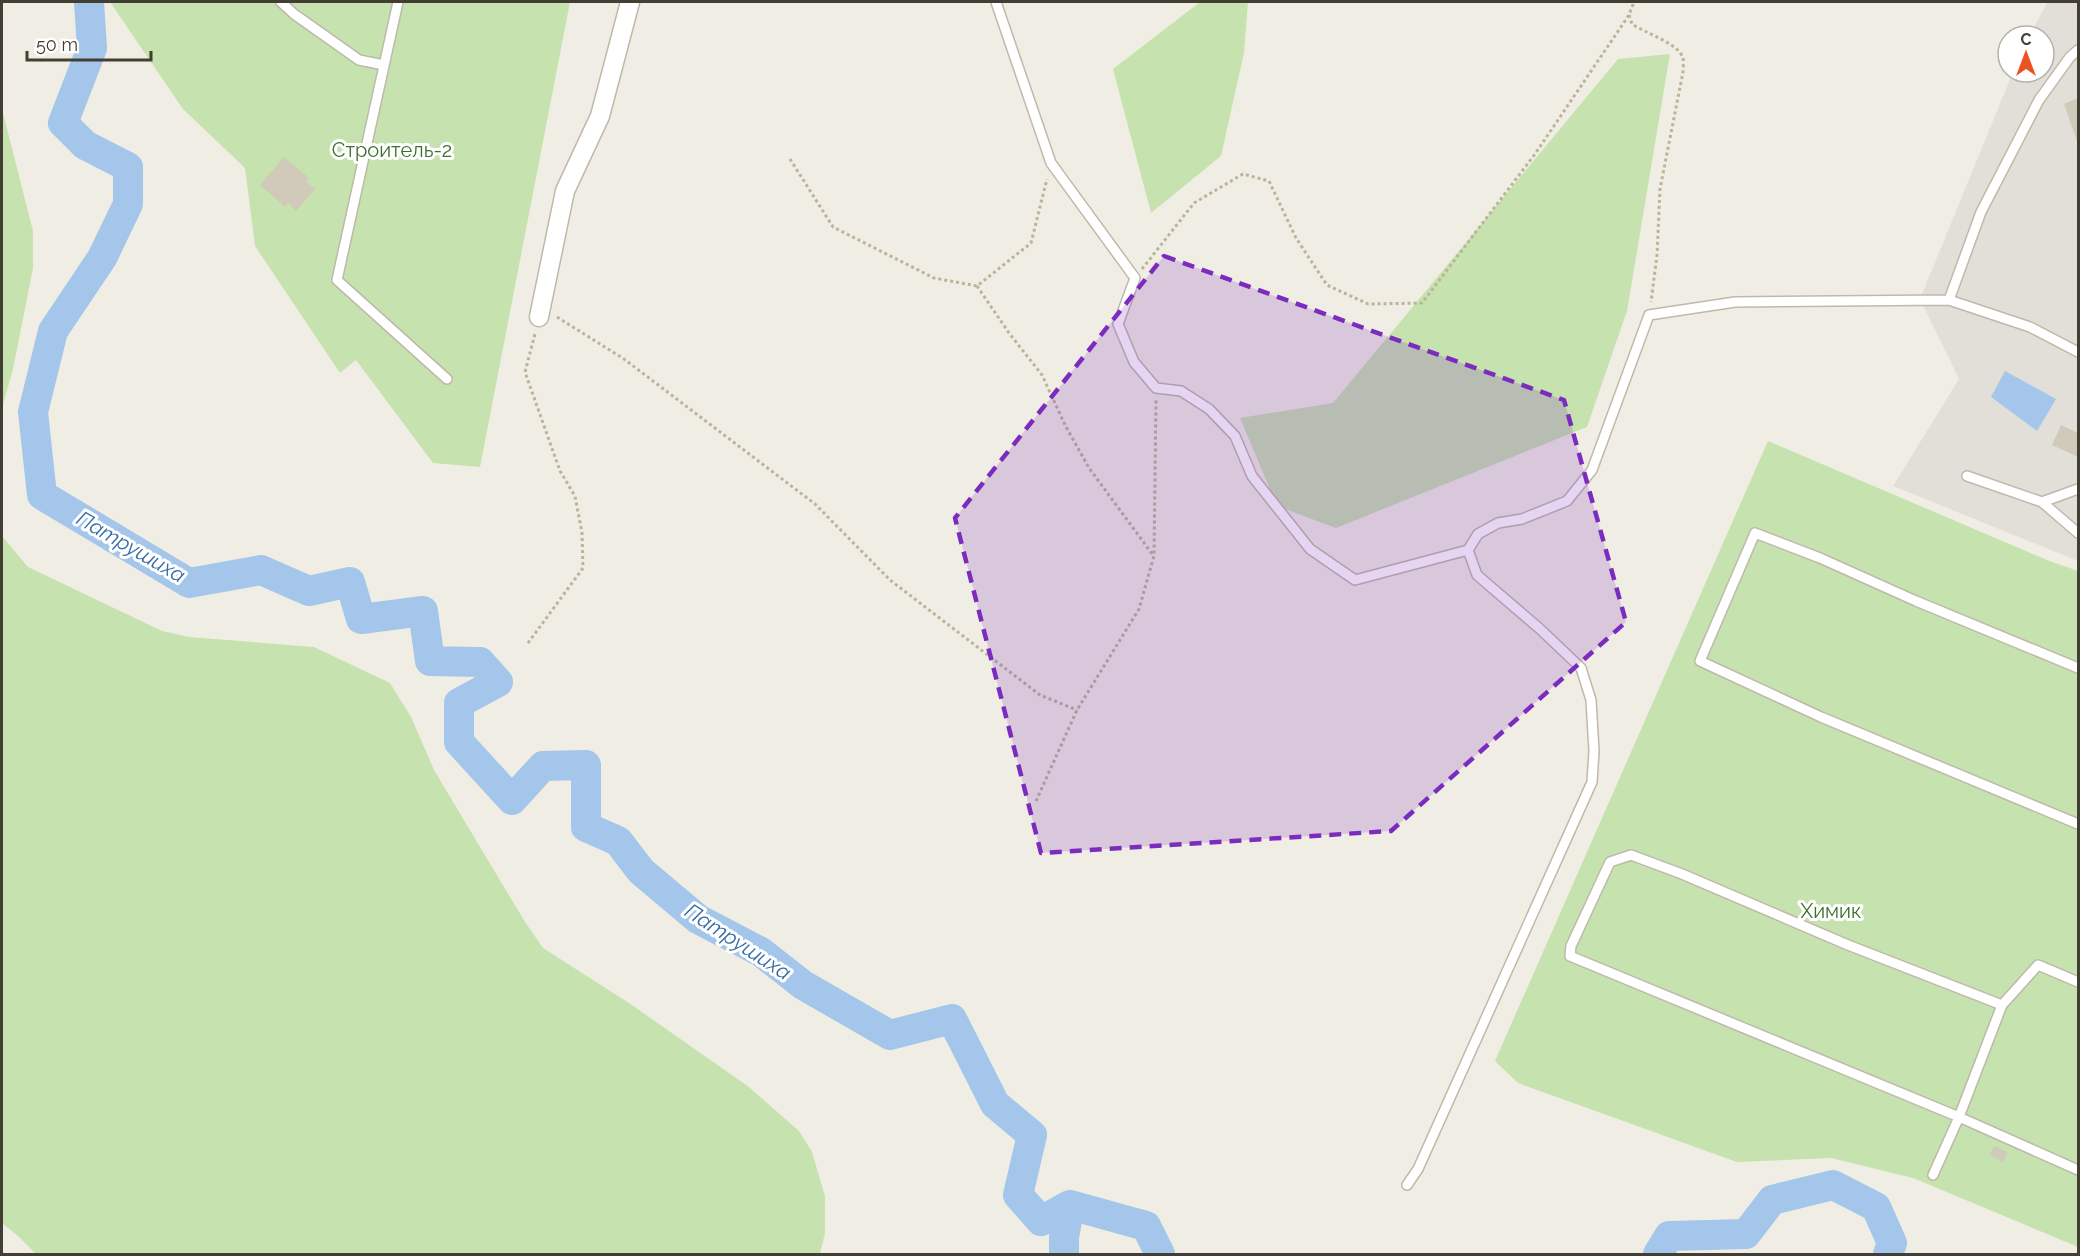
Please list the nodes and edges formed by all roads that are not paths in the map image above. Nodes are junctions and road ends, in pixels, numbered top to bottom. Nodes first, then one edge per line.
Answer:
1 (280, 2) edge
2 (398, 2) edge
3 (630, 2) edge
4 (996, 2) edge
5 (2079, 50) edge
6 (384, 65) junction
7 (1949, 300) junction
8 (541, 312) road end
9 (2079, 352) edge
10 (447, 379) dead end
11 (1967, 476) dead end
12 (2079, 489) edge
13 (2042, 502) junction
14 (2079, 533) edge
15 (1468, 550) junction
16 (2079, 668) edge
17 (2079, 824) edge
18 (2079, 982) edge
19 (2002, 1005) junction
20 (1959, 1116) junction
21 (2079, 1170) edge
22 (1933, 1175) dead end
23 (1407, 1185) dead end

1 - 6 lane
2 - 6 lane
3 - 8 street
4 - 15 lane
5 - 7 lane
6 - 10 lane
7 - 9 lane
7 - 15 lane
11 - 13 lane
12 - 13 lane
13 - 14 lane
15 - 23 lane
16 - 17 lane
18 - 19 lane
19 - 20 lane
19 - 20 lane
20 - 21 lane
20 - 22 lane

